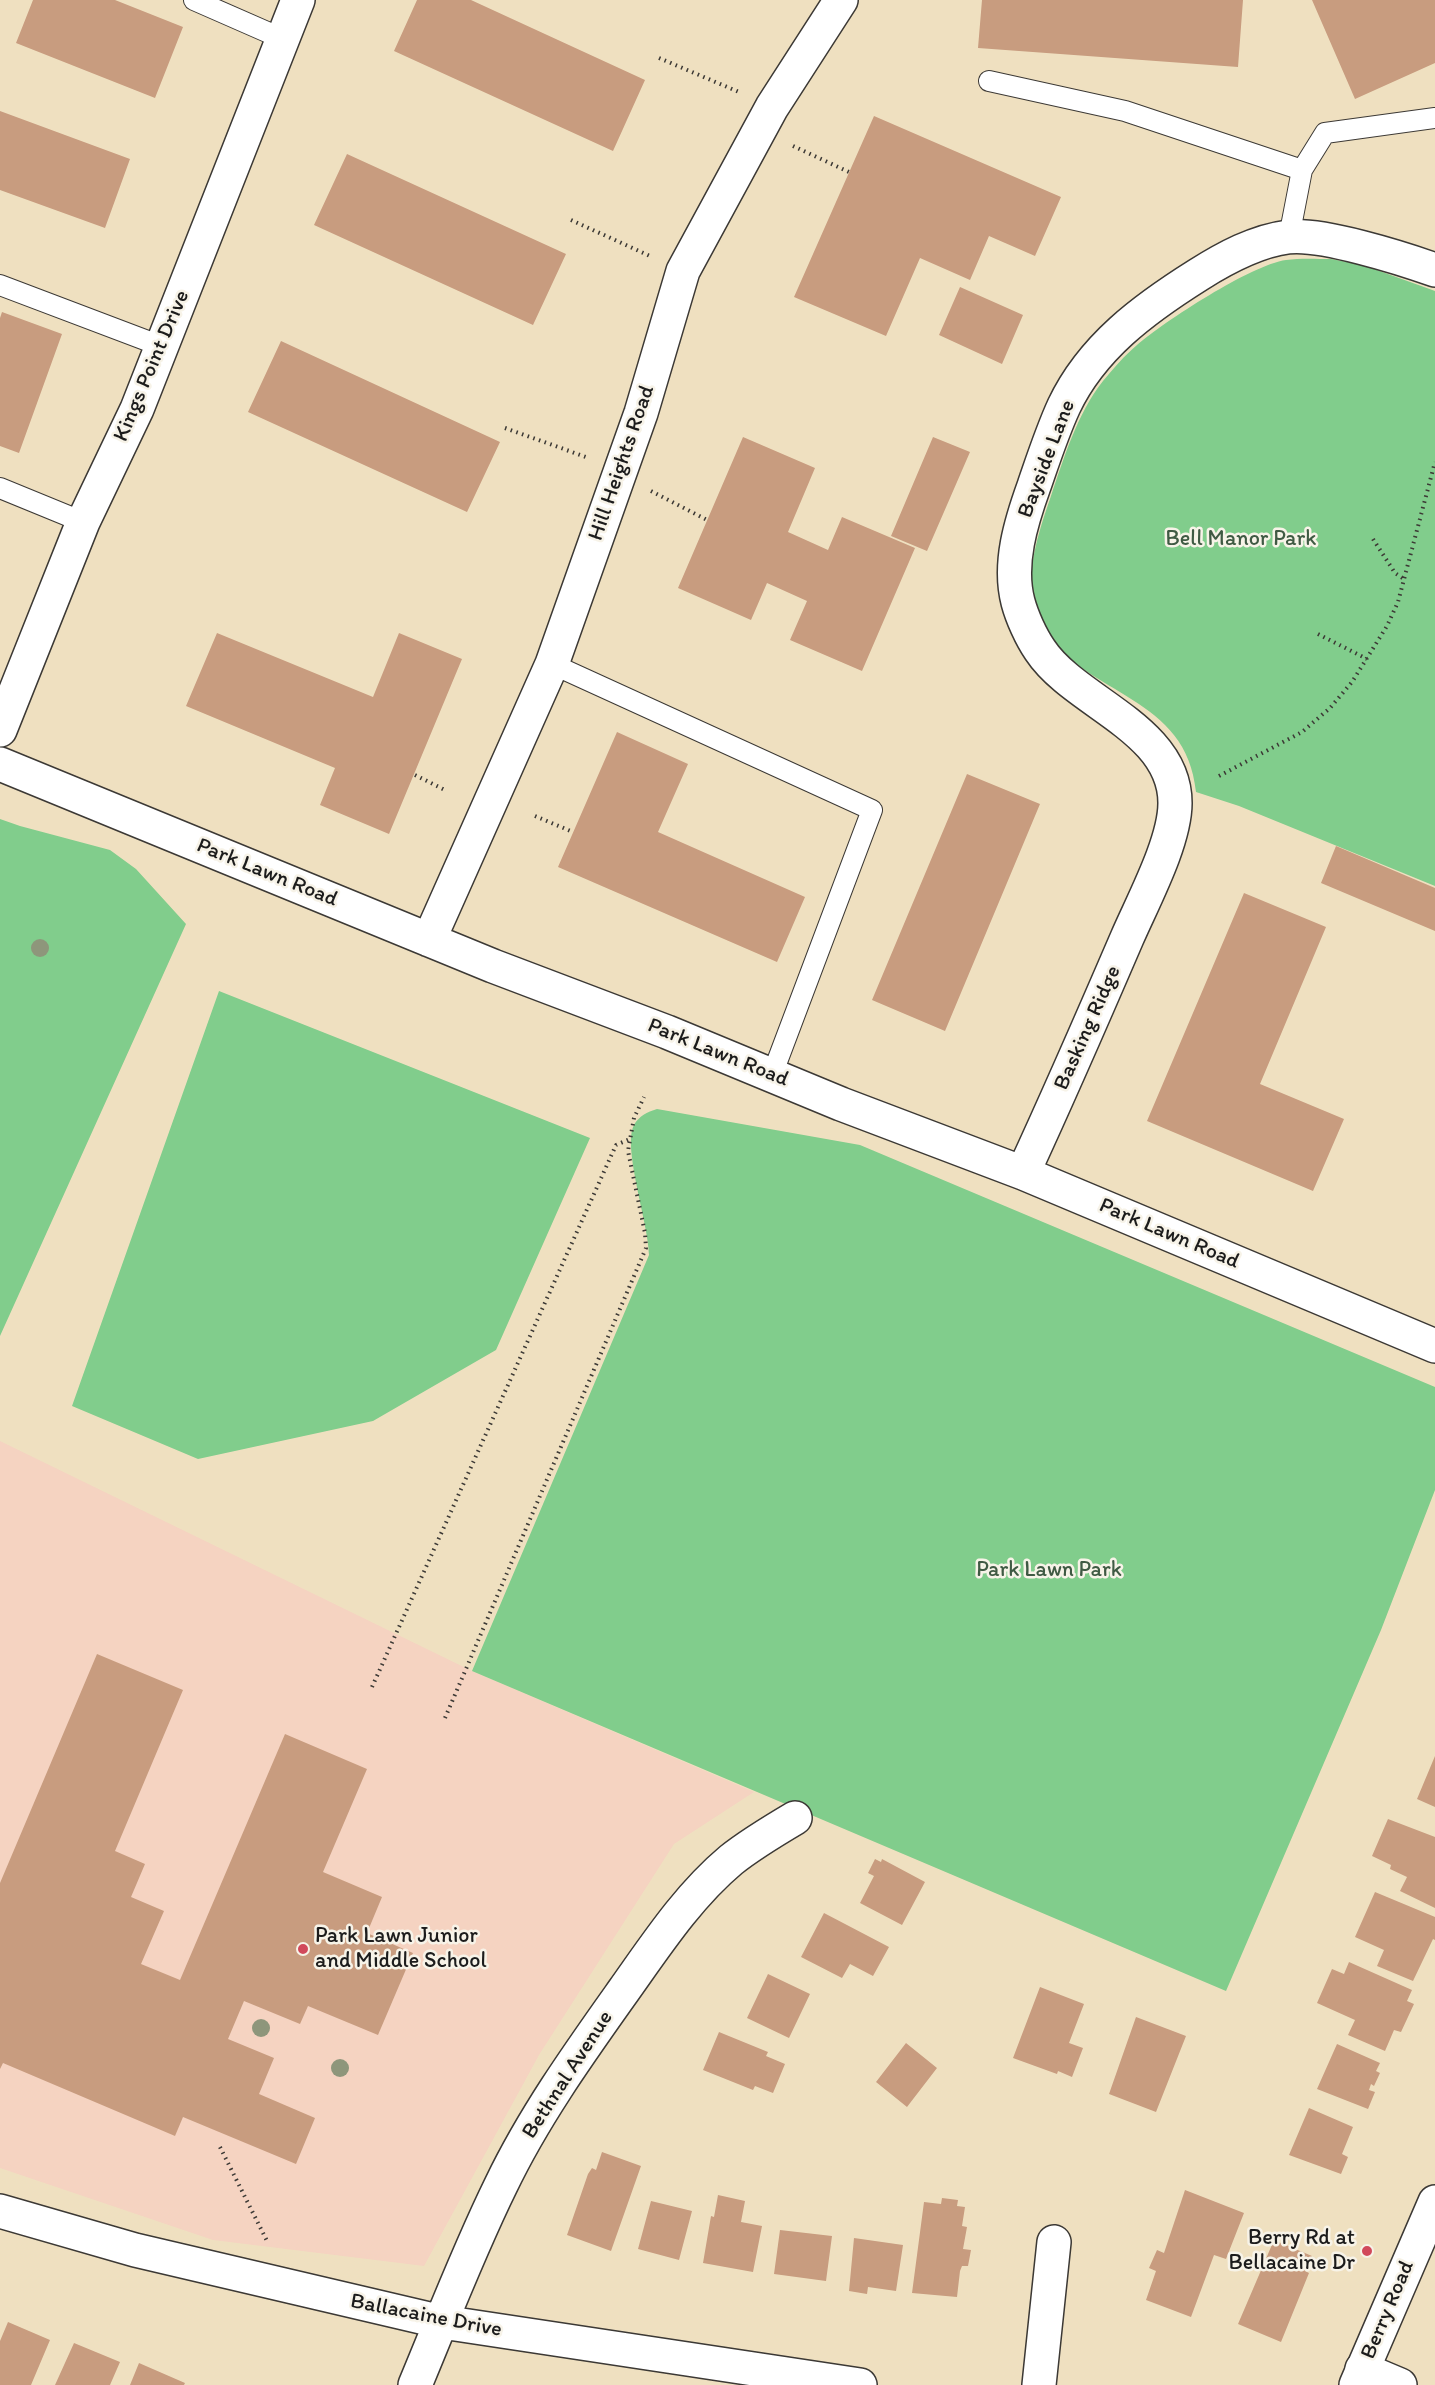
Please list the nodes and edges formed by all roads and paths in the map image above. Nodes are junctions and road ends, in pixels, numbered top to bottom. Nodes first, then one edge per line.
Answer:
1 (194, 0) edge
2 (298, 0) edge
3 (841, 0) edge
4 (283, 39) junction
5 (660, 58) dead end
6 (989, 81) dead end
7 (1435, 118) edge
8 (765, 119) junction
9 (1302, 170) junction
10 (849, 172) dead end
11 (572, 220) dead end
12 (1289, 237) junction
13 (1435, 270) edge
14 (683, 271) junction
15 (0, 285) edge
16 (161, 346) junction
17 (505, 428) dead end
18 (1435, 462) edge
19 (621, 470) junction
20 (0, 488) edge
21 (707, 520) dead end
22 (83, 522) junction
23 (1373, 539) dead end
24 (1404, 579) junction
25 (1318, 634) dead end
26 (1367, 659) junction
27 (552, 664) junction
28 (0, 730) edge
29 (0, 764) edge
30 (415, 776) dead end
31 (1219, 776) dead end
32 (445, 790) dead end
33 (535, 816) dead end
34 (573, 832) dead end
35 (1152, 883) joint
36 (429, 940) junction
37 (772, 1075) junction
38 (644, 1097) dead end
39 (630, 1139) junction
40 (1023, 1173) junction
41 (1435, 1344) edge
42 (372, 1688) dead end
43 (445, 1718) dead end
44 (795, 1818) dead end
45 (220, 2148) dead end
46 (1435, 2202) edge
47 (0, 2211) edge
48 (1054, 2242) dead end
49 (269, 2245) dead end
50 (442, 2322) junction
51 (1359, 2377) edge
52 (415, 2385) edge
53 (860, 2385) edge
54 (1039, 2385) edge
55 (1400, 2385) edge

1 - 4 lane
2 - 4 street, Kings Point Drive
3 - 8 street, Hill Heights Road
4 - 16 street, Kings Point Drive
5 - 8 path
6 - 9 lane
7 - 9 lane
8 - 10 path
8 - 14 street, Hill Heights Road
9 - 12 lane
11 - 14 path
12 - 13 street, Bayside Lane
12 - 35 street, Bayside Lane
14 - 19 street, Hill Heights Road
15 - 16 lane
16 - 22 street, Kings Point Drive
17 - 19 path
18 - 24 path
19 - 21 path
19 - 27 street, Hill Heights Road
20 - 22 lane
22 - 28 street, Kings Point Drive
23 - 24 path
24 - 26 path
25 - 26 path
26 - 31 path
27 - 36 street, Hill Heights Road
27 - 37 lane
29 - 36 street, Park Lawn Road
30 - 32 path
33 - 34 path
35 - 40 street, Basking Ridge
36 - 37 street, Park Lawn Road
37 - 40 street, Park Lawn Road
38 - 39 path
39 - 42 path
39 - 43 path
40 - 41 street, Park Lawn Road
44 - 50 street, Bethnal Avenue
45 - 49 path
46 - 51 street, Berry Road
47 - 50 street, Ballacaine Drive
48 - 54 street
50 - 52 street, Bethnal Avenue
50 - 53 street, Ballacaine Drive
51 - 55 street

